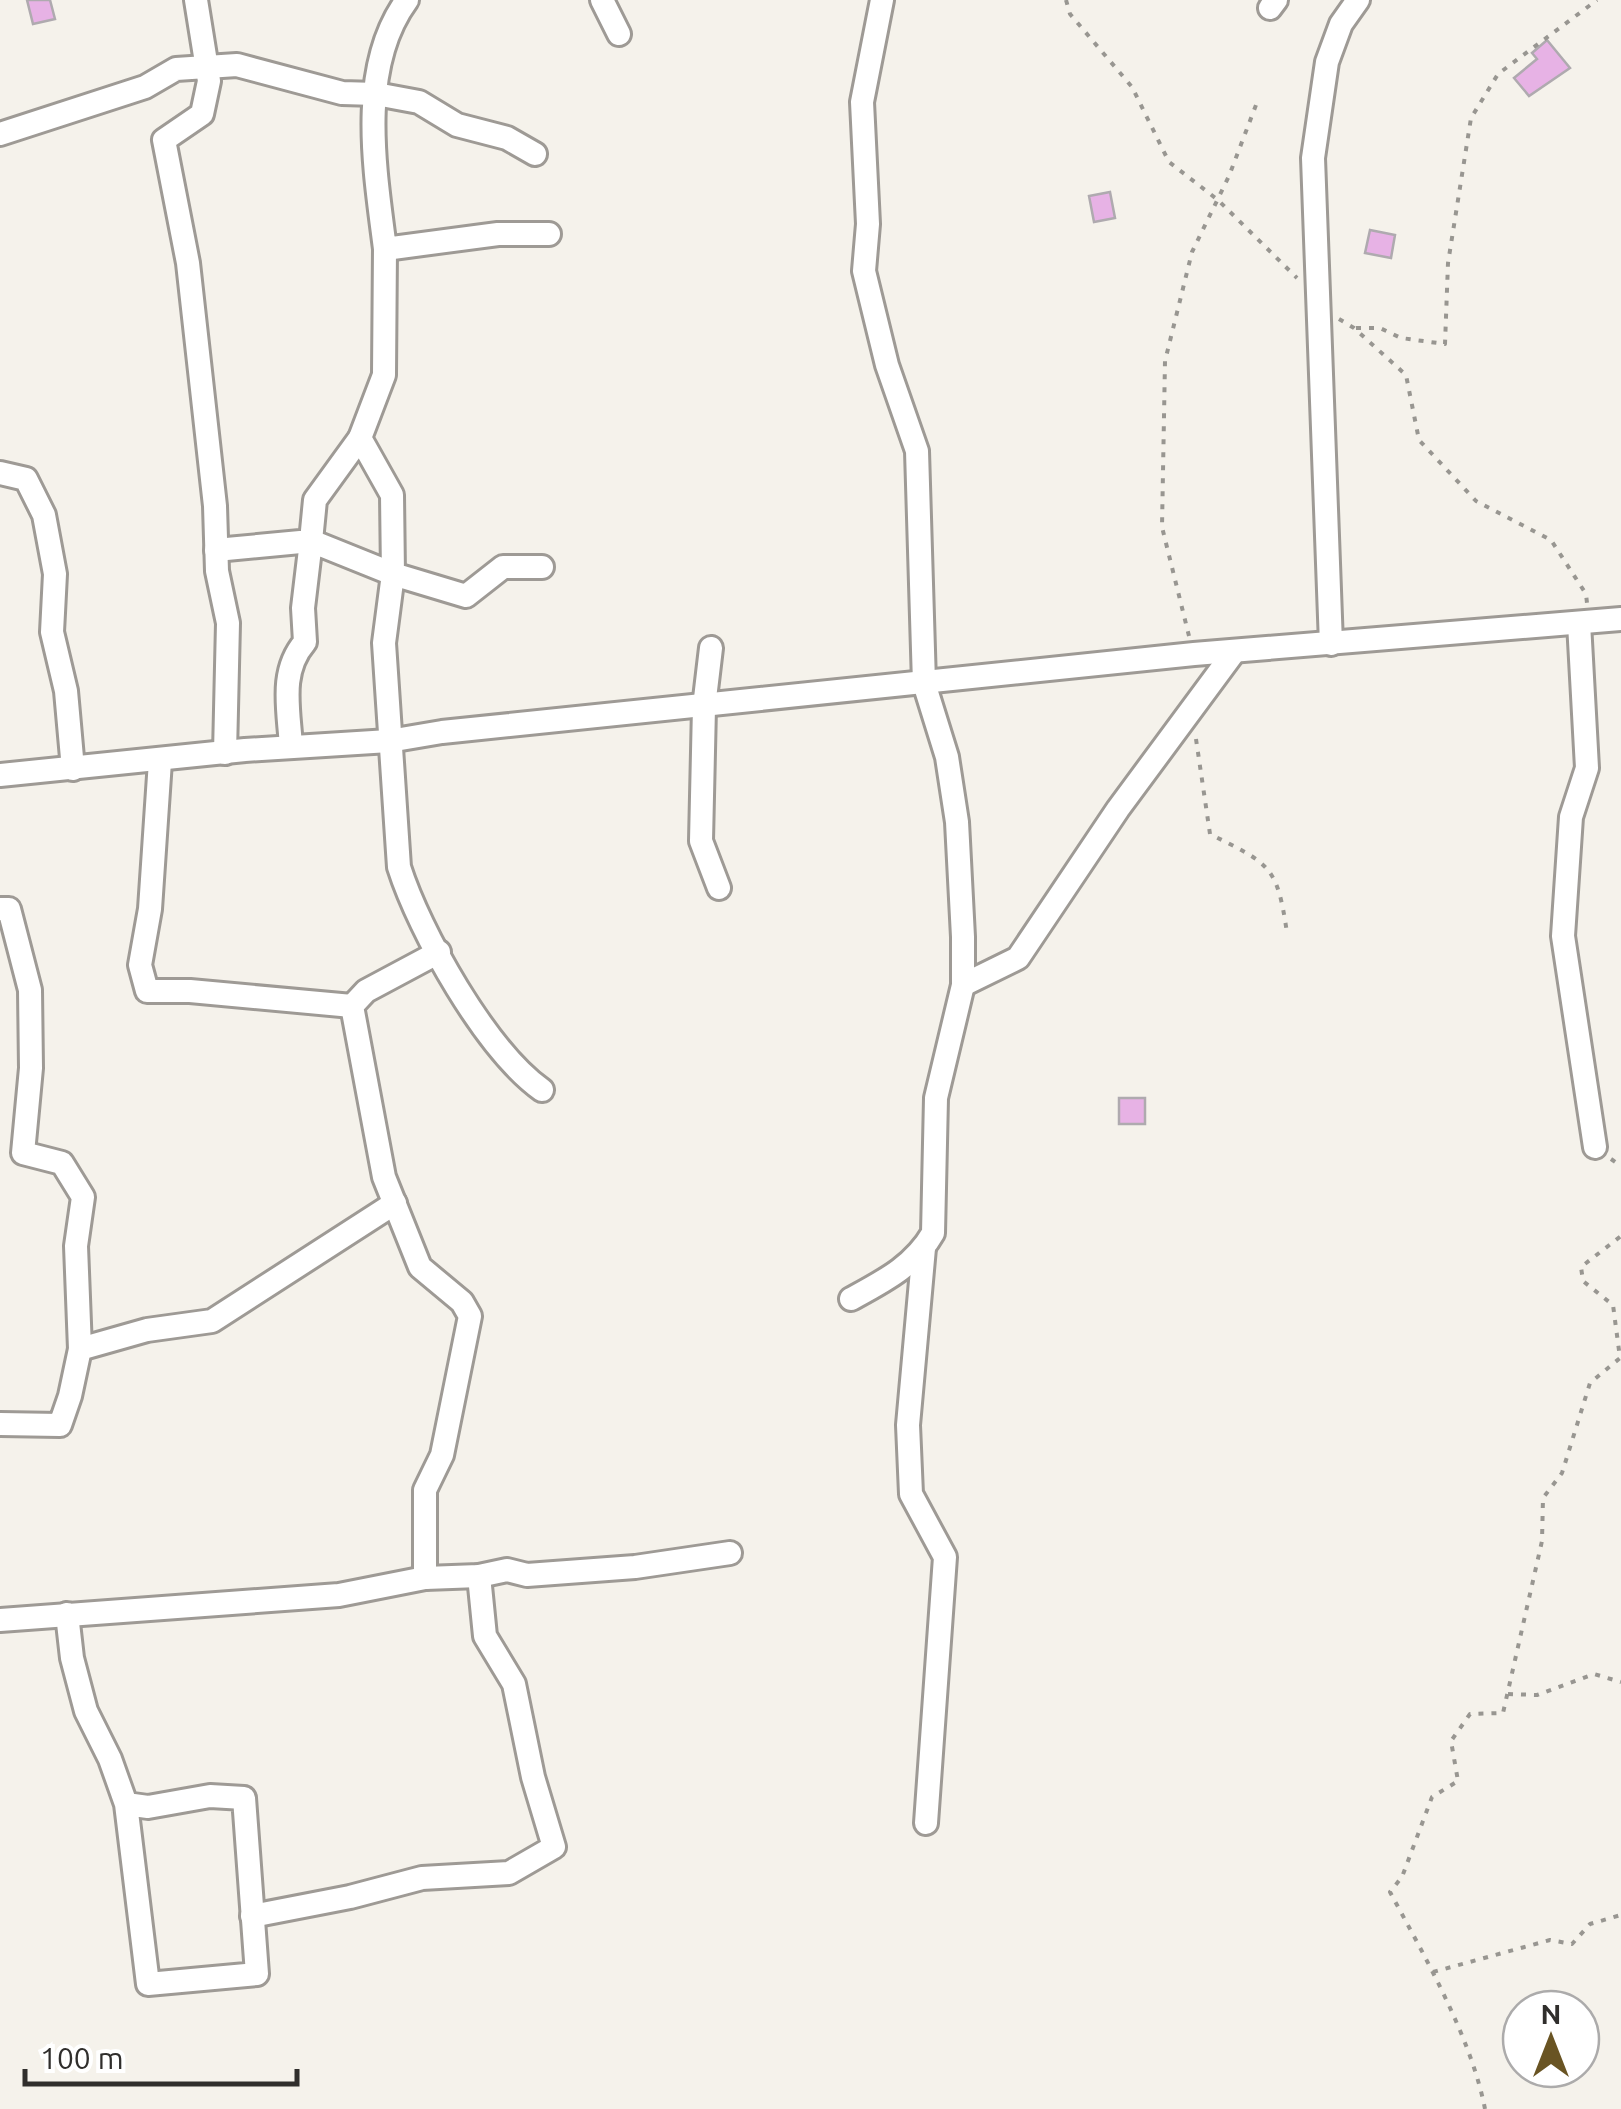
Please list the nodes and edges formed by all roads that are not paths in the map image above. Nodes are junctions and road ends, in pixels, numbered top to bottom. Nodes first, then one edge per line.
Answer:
1 (196, 0) edge
2 (407, 0) edge
3 (602, 0) edge
4 (882, 0) edge
5 (1358, 0) edge
6 (619, 34) dead end
7 (206, 66) junction
8 (376, 94) junction
9 (0, 134) edge
10 (535, 154) dead end
11 (549, 234) dead end
12 (385, 249) junction
13 (360, 438) junction
14 (0, 473) edge
15 (311, 541) junction
16 (216, 550) junction
17 (542, 568) dead end
18 (393, 574) junction
19 (1621, 619) edge
20 (1579, 623) junction
21 (1331, 644) junction
22 (711, 648) dead end
23 (1234, 652) junction
24 (924, 683) junction
25 (704, 707) junction
26 (389, 741) junction
27 (290, 747) junction
28 (226, 753) junction
29 (160, 762) junction
30 (73, 769) junction
31 (0, 776) edge
32 (719, 888) dead end
33 (0, 909) edge
34 (439, 952) junction
35 (964, 985) junction
36 (352, 1006) junction
37 (542, 1090) dead end
38 (1595, 1147) dead end
39 (395, 1203) junction
40 (924, 1248) junction
41 (852, 1298) dead end
42 (80, 1349) junction
43 (0, 1424) edge
44 (730, 1552) dead end
45 (479, 1576) junction
46 (425, 1578) junction
47 (67, 1614) junction
48 (0, 1620) edge
49 (126, 1804) junction
50 (926, 1822) dead end
51 (252, 1916) junction

1 - 7 street
2 - 8 street
3 - 6 street
4 - 24 street
5 - 21 street
7 - 8 street
7 - 9 street
7 - 16 street
8 - 10 street
8 - 12 street
11 - 12 street
12 - 13 street
13 - 15 street
13 - 18 street
14 - 30 street
15 - 16 street
15 - 18 street
15 - 27 street
16 - 28 street
17 - 18 street
18 - 26 street
19 - 20 street
20 - 21 street
20 - 38 street
21 - 23 street
22 - 25 street
23 - 24 street
23 - 35 street
24 - 25 street
24 - 35 street
25 - 26 street
25 - 32 street
26 - 27 street
26 - 34 street
27 - 28 street
28 - 29 street
29 - 30 street
29 - 36 street
30 - 31 street
33 - 42 street
34 - 36 street
34 - 37 street
35 - 40 street
36 - 39 street
39 - 42 street
39 - 46 street
40 - 41 street
40 - 50 street
42 - 43 street
44 - 45 street
45 - 46 street
45 - 51 street
46 - 47 street
47 - 48 street
47 - 49 street
49 - 51 street
49 - 51 street

